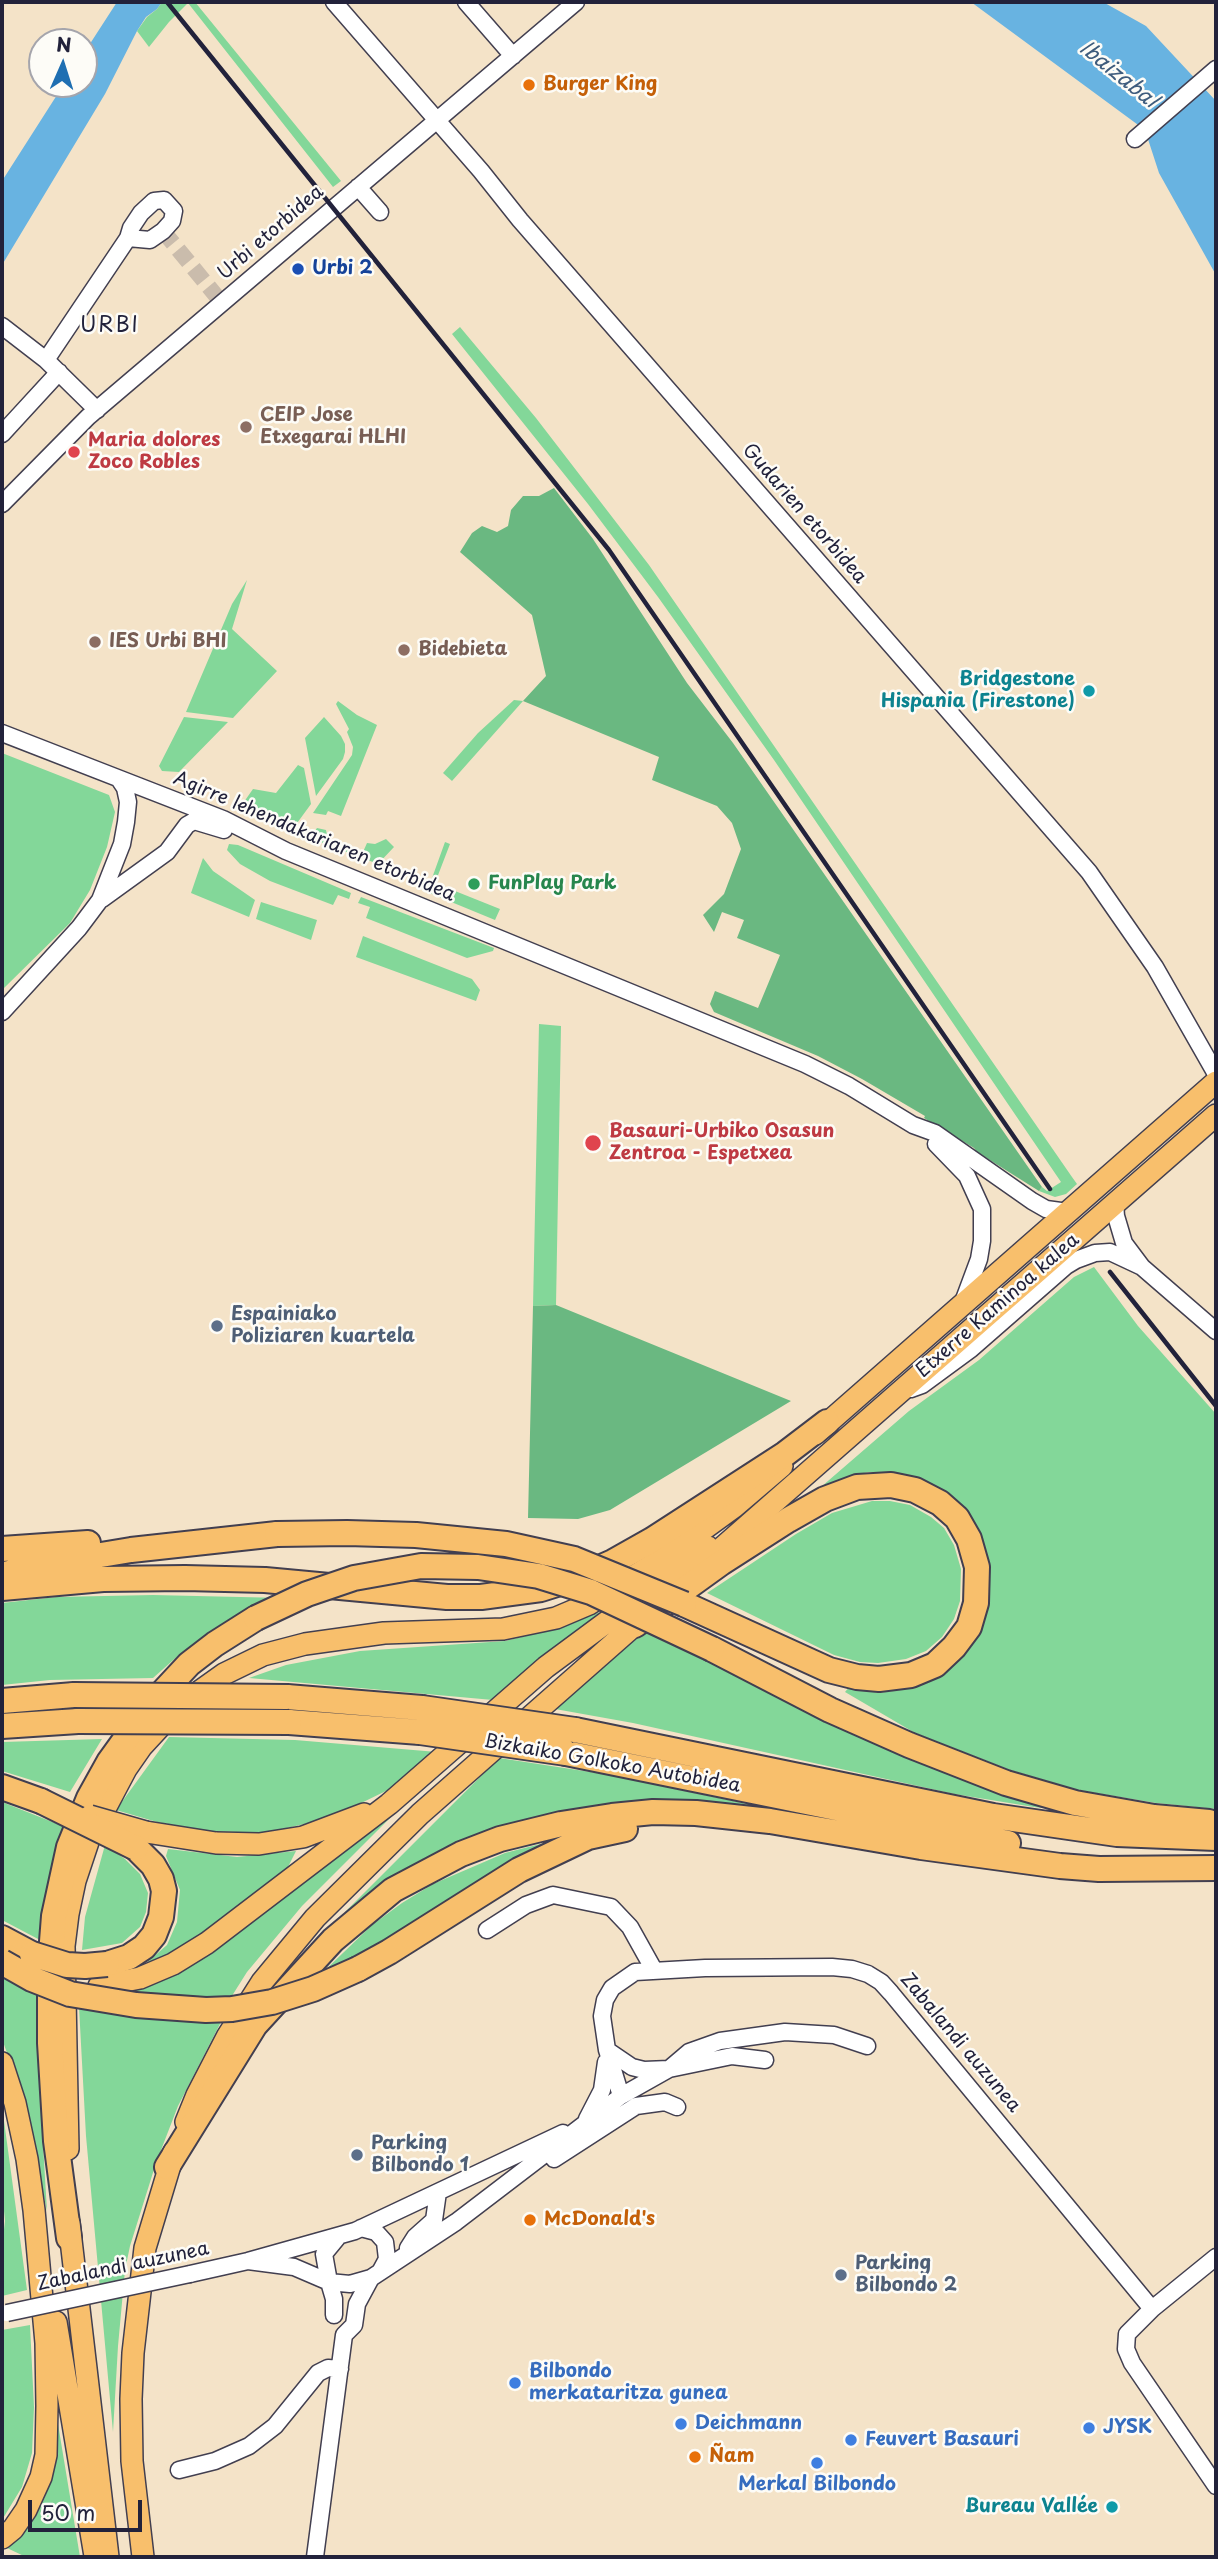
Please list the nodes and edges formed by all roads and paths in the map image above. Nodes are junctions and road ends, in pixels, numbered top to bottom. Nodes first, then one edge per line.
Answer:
1 (334, 2) edge
2 (467, 2) edge
3 (576, 2) edge
4 (513, 56) junction
5 (1212, 72) edge
6 (437, 121) junction
7 (1135, 139) dead end
8 (358, 187) junction
9 (380, 212) dead end
10 (128, 239) dead end
11 (2, 326) edge
12 (46, 360) junction
13 (58, 372) junction
14 (97, 410) junction
15 (2, 434) edge
16 (2, 504) edge
17 (2, 733) edge
18 (119, 779) junction
19 (179, 801) junction
20 (187, 825) junction
21 (286, 851) junction
22 (100, 900) junction
23 (2, 1012) edge
24 (1216, 1074) edge
25 (1216, 1082) edge
26 (1211, 1119) edge
27 (913, 1125) junction
28 (1115, 1203) junction
29 (1068, 1212) junction
30 (1142, 1267) junction
31 (963, 1303) junction
32 (1216, 1331) edge
33 (895, 1395) junction
34 (827, 1422) junction
35 (788, 1488) junction
36 (277, 1534) junction
37 (2, 1549) edge
38 (2, 1574) edge
39 (2, 1588) edge
40 (684, 1604) junction
41 (635, 1625) junction
42 (2, 1701) edge
43 (421, 1720) junction
44 (2, 1726) edge
45 (570, 1741) junction
46 (909, 1745) junction
47 (2, 1787) edge
48 (389, 1804) junction
49 (1216, 1823) edge
50 (818, 1830) junction
51 (1216, 1838) edge
52 (141, 1840) junction
53 (1216, 1867) edge
54 (487, 1930) dead end
55 (2, 1938) edge
56 (2, 1962) edge
57 (654, 1970) junction
58 (103, 1975) junction
59 (867, 2046) dead end
60 (607, 2050) junction
61 (765, 2060) dead end
62 (2, 2063) edge
63 (669, 2069) junction
64 (621, 2096) junction
65 (677, 2106) dead end
66 (585, 2124) junction
67 (167, 2167) junction
68 (438, 2192) junction
69 (477, 2206) junction
70 (34, 2210) junction
71 (361, 2228) junction
72 (340, 2235) junction
73 (69, 2238) junction
74 (1216, 2257) edge
75 (400, 2259) junction
76 (247, 2261) junction
77 (376, 2275) junction
78 (323, 2281) junction
79 (1152, 2309) junction
80 (4, 2314) edge
81 (344, 2335) junction
82 (340, 2369) junction
83 (179, 2470) dead end
84 (1216, 2486) edge
85 (2, 2538) edge
86 (95, 2557) edge
87 (108, 2557) edge
88 (143, 2557) edge
89 (315, 2557) edge

1 - 6 street, Gudarien etorbidea
2 - 4 street
3 - 4 street, Urbi etorbidea
4 - 6 street, Urbi etorbidea
5 - 7 street
6 - 8 street, Urbi etorbidea
6 - 24 street, Gudarien etorbidea
8 - 9 street
8 - 14 street, Urbi etorbidea
10 - 12 street
11 - 12 street
12 - 13 street
13 - 14 street
13 - 15 street
14 - 16 street, Urbi etorbidea
17 - 18 street, Agirre lehendakariaren etorbidea
18 - 19 street, Agirre lehendakariaren etorbidea
18 - 22 street
19 - 20 street
19 - 21 street, Agirre lehendakariaren etorbidea
20 - 21 street
20 - 22 street
21 - 27 street, Agirre lehendakariaren etorbidea
22 - 23 street
25 - 29 main road, Etxerre Kaminoa kalea
26 - 28 main road, Etxerre Kaminoa kalea
27 - 29 street, Agirre lehendakariaren etorbidea
27 - 31 street, Agirre lehendakariaren etorbidea
28 - 30 street
28 - 33 main road, Etxerre Kaminoa kalea
29 - 31 main road, Etxerre Kaminoa kalea
30 - 32 street
30 - 33 street
31 - 34 main road, Etxerre Kaminoa kalea
33 - 35 main road, Etxerre Kaminoa kalea
34 - 39 highway
34 - 73 main road, Etxerre Kaminoa kalea
35 - 41 main road
35 - 48 main road
36 - 37 highway
36 - 38 highway
36 - 40 highway, bridge
40 - 41 highway
40 - 46 highway
41 - 67 main road
42 - 43 highway, Bizkaiko Golkoko Autobidea, bridge
43 - 44 highway, Bizkaiko Golkoko Autobidea, bridge
43 - 45 highway, Bizkaiko Golkoko Autobidea, bridge
45 - 51 highway, Bizkaiko Golkoko Autobidea
45 - 53 highway, Bizkaiko Golkoko Autobidea
46 - 49 highway
46 - 73 highway, bridge
47 - 52 highway, bridge
48 - 52 main road
48 - 58 main road
50 - 53 highway
50 - 56 highway, bridge
50 - 67 highway
52 - 58 highway
54 - 57 street
55 - 58 highway, bridge
56 - 58 main road, bridge
57 - 60 street, Zabalandi auzunea
57 - 79 street, Zabalandi auzunea
59 - 63 street, Zabalandi auzunea
60 - 63 street, Zabalandi auzunea
60 - 64 street, Zabalandi auzunea
60 - 66 street, Zabalandi auzunea
61 - 63 street, Zabalandi auzunea
62 - 70 main road
63 - 64 street, Zabalandi auzunea
64 - 66 street, Zabalandi auzunea
65 - 69 street, Zabalandi auzunea
66 - 68 street, Zabalandi auzunea
66 - 69 street, Zabalandi auzunea
67 - 88 main road
68 - 71 street, Zabalandi auzunea
68 - 75 street, Zabalandi auzunea
69 - 75 street, Zabalandi auzunea
70 - 85 main road
70 - 86 main road
71 - 72 street, Zabalandi auzunea
71 - 77 street
72 - 76 street, Zabalandi auzunea
72 - 78 street
73 - 87 main road, Etxerre Kaminoa kalea
74 - 79 street
75 - 77 street, Zabalandi auzunea
76 - 78 street, Zabalandi auzunea
76 - 80 street, Zabalandi auzunea, bridge
77 - 78 street, Zabalandi auzunea
77 - 81 street
78 - 81 street
79 - 84 street
81 - 82 street
82 - 83 street
82 - 89 street

